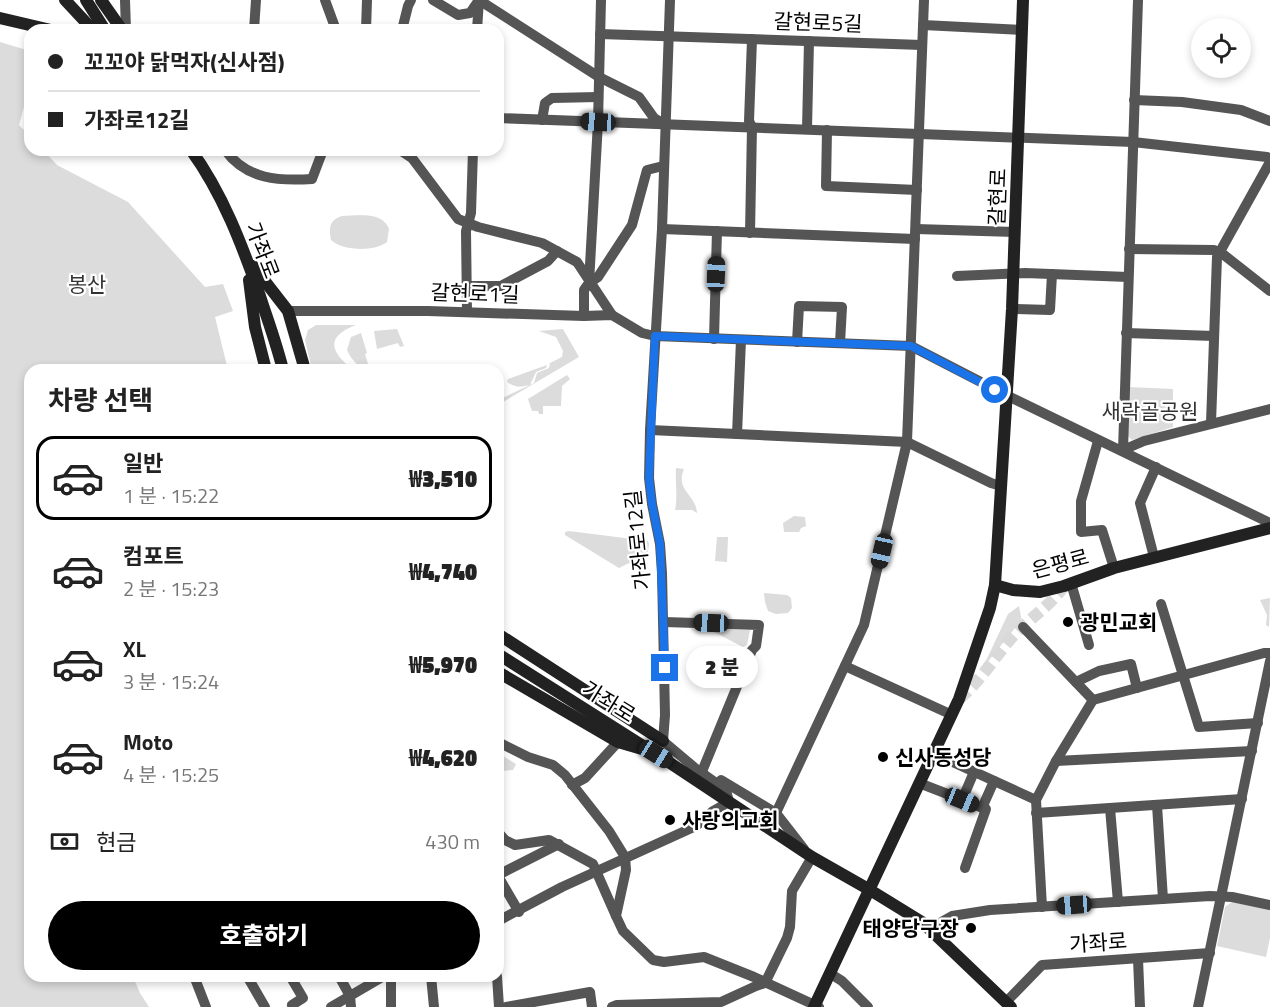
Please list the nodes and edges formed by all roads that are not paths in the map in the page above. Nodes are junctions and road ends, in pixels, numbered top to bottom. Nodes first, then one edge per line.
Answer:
1 (65, 0) edge
2 (86, 0) edge
3 (101, 0) edge
4 (125, 0) edge
5 (256, 0) edge
6 (325, 0) edge
7 (367, 0) edge
8 (411, 0) edge
9 (433, 0) edge
10 (479, 0) edge
11 (601, 0) edge
12 (670, 0) edge
13 (924, 0) edge
14 (1023, 0) edge
15 (1138, 0) edge
16 (0, 18) edge
17 (26, 24) edge
18 (87, 24) edge
19 (101, 24) edge
20 (119, 24) edge
21 (124, 24) edge
22 (254, 24) edge
23 (334, 24) edge
24 (366, 24) edge
25 (404, 24) edge
26 (477, 24) edge
27 (923, 25) junction
28 (1022, 30) junction
29 (600, 34) junction
30 (668, 36) junction
31 (752, 39) junction
32 (809, 41) junction
33 (922, 45) junction
34 (599, 78) junction
35 (598, 97) junction
36 (1134, 100) junction
37 (504, 118) edge
38 (542, 120) junction
39 (1270, 121) edge
40 (598, 122) junction
41 (664, 124) junction
42 (752, 127) junction
43 (807, 129) junction
44 (827, 130) junction
45 (919, 133) junction
46 (1018, 138) junction
47 (1133, 142) junction
48 (195, 156) edge
49 (229, 156) edge
50 (321, 156) edge
51 (409, 156) edge
52 (473, 156) edge
53 (1270, 161) edge
54 (663, 166) junction
55 (917, 189) junction
56 (468, 223) junction
57 (662, 229) junction
58 (717, 231) junction
59 (750, 232) junction
60 (1015, 232) junction
61 (915, 234) junction
62 (1129, 249) junction
63 (557, 251) junction
64 (1219, 252) junction
65 (247, 258) junction
66 (1013, 274) junction
67 (1052, 274) junction
68 (957, 276) dead end
69 (1128, 277) junction
70 (590, 283) junction
71 (466, 285) junction
72 (1270, 291) edge
73 (1012, 309) junction
74 (288, 311) junction
75 (467, 312) junction
76 (612, 315) junction
77 (584, 316) junction
78 (1126, 333) junction
79 (655, 336) junction
80 (1214, 336) junction
81 (714, 339) junction
82 (741, 340) junction
83 (797, 342) junction
84 (840, 343) junction
85 (911, 346) junction
86 (264, 364) edge
87 (282, 364) edge
88 (302, 364) edge
89 (1008, 396) junction
90 (1270, 409) edge
91 (1211, 423) junction
92 (650, 430) junction
93 (737, 434) junction
94 (1098, 441) junction
95 (907, 442) junction
96 (1123, 450) junction
97 (1156, 467) junction
98 (1001, 486) junction
99 (1270, 523) edge
100 (1270, 528) edge
101 (1154, 557) junction
102 (1114, 568) junction
103 (1071, 583) junction
104 (995, 585) junction
105 (1161, 604) dead end
106 (664, 622) junction
107 (1023, 627) dead end
108 (504, 638) edge
109 (1089, 645) dead end
110 (1270, 653) edge
111 (504, 658) edge
112 (1270, 661) edge
113 (845, 666) junction
114 (1183, 675) junction
115 (504, 676) edge
116 (1076, 682) junction
117 (1137, 687) junction
118 (1093, 700) junction
119 (950, 714) junction
120 (1258, 723) junction
121 (663, 741) junction
122 (618, 742) junction
123 (504, 745) edge
124 (1252, 751) junction
125 (933, 753) junction
126 (656, 754) junction
127 (1056, 761) junction
128 (703, 769) junction
129 (974, 772) junction
130 (994, 781) junction
131 (919, 783) junction
132 (572, 785) junction
133 (1242, 799) junction
134 (962, 800) junction
135 (1036, 800) junction
136 (729, 802) junction
137 (1157, 805) junction
138 (982, 808) junction
139 (1110, 808) junction
140 (777, 813) junction
141 (1036, 813) junction
142 (504, 839) edge
143 (559, 844) junction
144 (810, 856) junction
145 (626, 857) junction
146 (965, 868) dead end
147 (597, 871) junction
148 (504, 872) edge
149 (504, 886) edge
150 (870, 890) junction
151 (1222, 896) junction
152 (1163, 899) junction
153 (1118, 902) junction
154 (1270, 904) edge
155 (1042, 907) junction
156 (519, 912) junction
157 (616, 916) junction
158 (504, 918) edge
159 (932, 931) junction
160 (1210, 953) junction
161 (1138, 958) junction
162 (831, 974) junction
163 (196, 982) edge
164 (250, 982) edge
165 (294, 982) edge
166 (342, 982) edge
167 (376, 982) edge
168 (391, 982) edge
169 (432, 982) edge
170 (498, 982) edge
171 (765, 983) junction
172 (351, 1002) edge
173 (1008, 1005) edge
174 (658, 1006) edge
175 (816, 1006) edge
176 (206, 1007) edge
177 (265, 1007) edge
178 (293, 1007) edge
179 (331, 1007) edge
180 (391, 1007) edge
181 (434, 1007) edge
182 (500, 1007) edge
183 (506, 1007) edge
184 (592, 1007) edge
185 (612, 1007) edge
186 (868, 1007) edge
187 (1140, 1007) edge
188 (1198, 1007) edge

1 - 18 main road
2 - 19 main road
3 - 20 main road
4 - 21 street
5 - 22 street
6 - 23 street
7 - 24 street
8 - 25 street
9 - 10 street
10 - 26 street
10 - 34 street
11 - 29 street
12 - 30 street
13 - 27 street
14 - 28 main road, 갈현로
15 - 36 street
16 - 17 main road
27 - 28 street
27 - 33 street
28 - 46 main road, 갈현로
29 - 30 street, 갈현로5길
29 - 34 street
30 - 31 street, 갈현로5길
30 - 41 street
31 - 32 street, 갈현로5길
31 - 42 street
32 - 33 street, 갈현로5길
32 - 43 street
33 - 45 street
34 - 35 street
34 - 41 street
35 - 38 street
35 - 40 street
36 - 39 street
36 - 47 street
37 - 38 street
38 - 40 street
40 - 41 street
40 - 70 street
41 - 42 street
41 - 54 street
42 - 43 street
42 - 59 street
43 - 44 street
44 - 45 street
44 - 55 street
45 - 46 street
45 - 55 street
46 - 47 street
46 - 60 main road, 갈현로
47 - 53 street
47 - 62 street
48 - 65 main road, 가좌로
49 - 50 street
51 - 56 street
52 - 56 street
53 - 64 street
54 - 57 street
54 - 70 street
55 - 61 street
56 - 63 street
56 - 71 street
57 - 58 street
57 - 79 street
58 - 59 street
58 - 81 street
59 - 61 street
60 - 61 street
60 - 66 main road, 갈현로
61 - 85 street
62 - 64 street
62 - 69 street
63 - 70 street
63 - 71 street
64 - 72 street
64 - 80 street
65 - 74 main road
65 - 86 main road
65 - 87 main road, 가좌로
66 - 67 street
66 - 68 street
66 - 73 main road, 갈현로
67 - 69 street
67 - 73 street
69 - 78 street
70 - 76 street
70 - 77 street
71 - 75 street
73 - 89 main road, 갈현로
74 - 75 street, 갈현로1길
74 - 88 main road
75 - 77 street, 갈현로1길
76 - 77 street, 갈현로1길
76 - 79 street
78 - 80 street
78 - 96 street
79 - 81 street
79 - 92 street, 가좌로12길
80 - 91 street
81 - 82 street
82 - 83 street
82 - 93 street
83 - 84 street
83 - 84 street
84 - 85 street
85 - 89 street
85 - 95 street
89 - 94 street
89 - 98 main road, 갈현로
90 - 91 street
91 - 96 street
92 - 93 street
92 - 106 street, 가좌로12길
93 - 95 street
94 - 96 street
94 - 102 street
95 - 98 street
95 - 113 street
96 - 97 street
97 - 99 street
97 - 101 street
98 - 104 main road, 갈현로
100 - 101 main road, 은평로
101 - 102 main road, 은평로
102 - 103 main road, 은평로
103 - 104 main road, 은평로
103 - 109 street
104 - 119 main road
105 - 114 street
106 - 121 street, 가좌로12길
106 - 128 street
107 - 116 street
108 - 121 main road
110 - 114 street
111 - 126 main road, 가좌로
112 - 120 street
113 - 119 street
113 - 140 street
114 - 117 street
114 - 120 street
115 - 122 main road
116 - 117 street
116 - 118 street
117 - 118 street
118 - 127 street
119 - 125 main road
120 - 124 street
121 - 128 street
121 - 136 street, 가좌로
122 - 126 main road
122 - 132 street
123 - 132 street
124 - 127 street
124 - 133 street
125 - 129 street
125 - 131 main road
126 - 136 main road, 가좌로
127 - 135 street
128 - 140 street
129 - 130 street
129 - 134 street
130 - 135 street
130 - 138 street
131 - 134 street
131 - 150 main road
132 - 145 street
133 - 137 street
133 - 151 street
134 - 138 street
135 - 141 street
136 - 144 main road, 가좌로
136 - 145 street
137 - 139 street
137 - 152 street
138 - 146 street
139 - 141 street
139 - 153 street
140 - 144 street, 가좌로
141 - 155 street
142 - 143 street
143 - 147 street
143 - 148 street
144 - 150 main road, 가좌로
144 - 171 street
145 - 147 street
145 - 157 street
147 - 156 street
147 - 157 street
149 - 156 street
150 - 159 main road, 가좌로
150 - 162 main road
151 - 152 street
151 - 154 street
151 - 160 street
152 - 153 street
153 - 155 street
155 - 159 street
156 - 158 street
157 - 171 street
159 - 173 main road, 가좌로
160 - 161 street, 가좌로
160 - 188 street
161 - 173 street, 가좌로
161 - 187 street
162 - 175 main road
162 - 186 street
163 - 176 street
164 - 177 street
165 - 178 street
166 - 172 street
167 - 172 street
168 - 180 street
169 - 181 street
170 - 182 street
171 - 174 street
171 - 175 street
172 - 179 street
174 - 185 street
183 - 184 street

